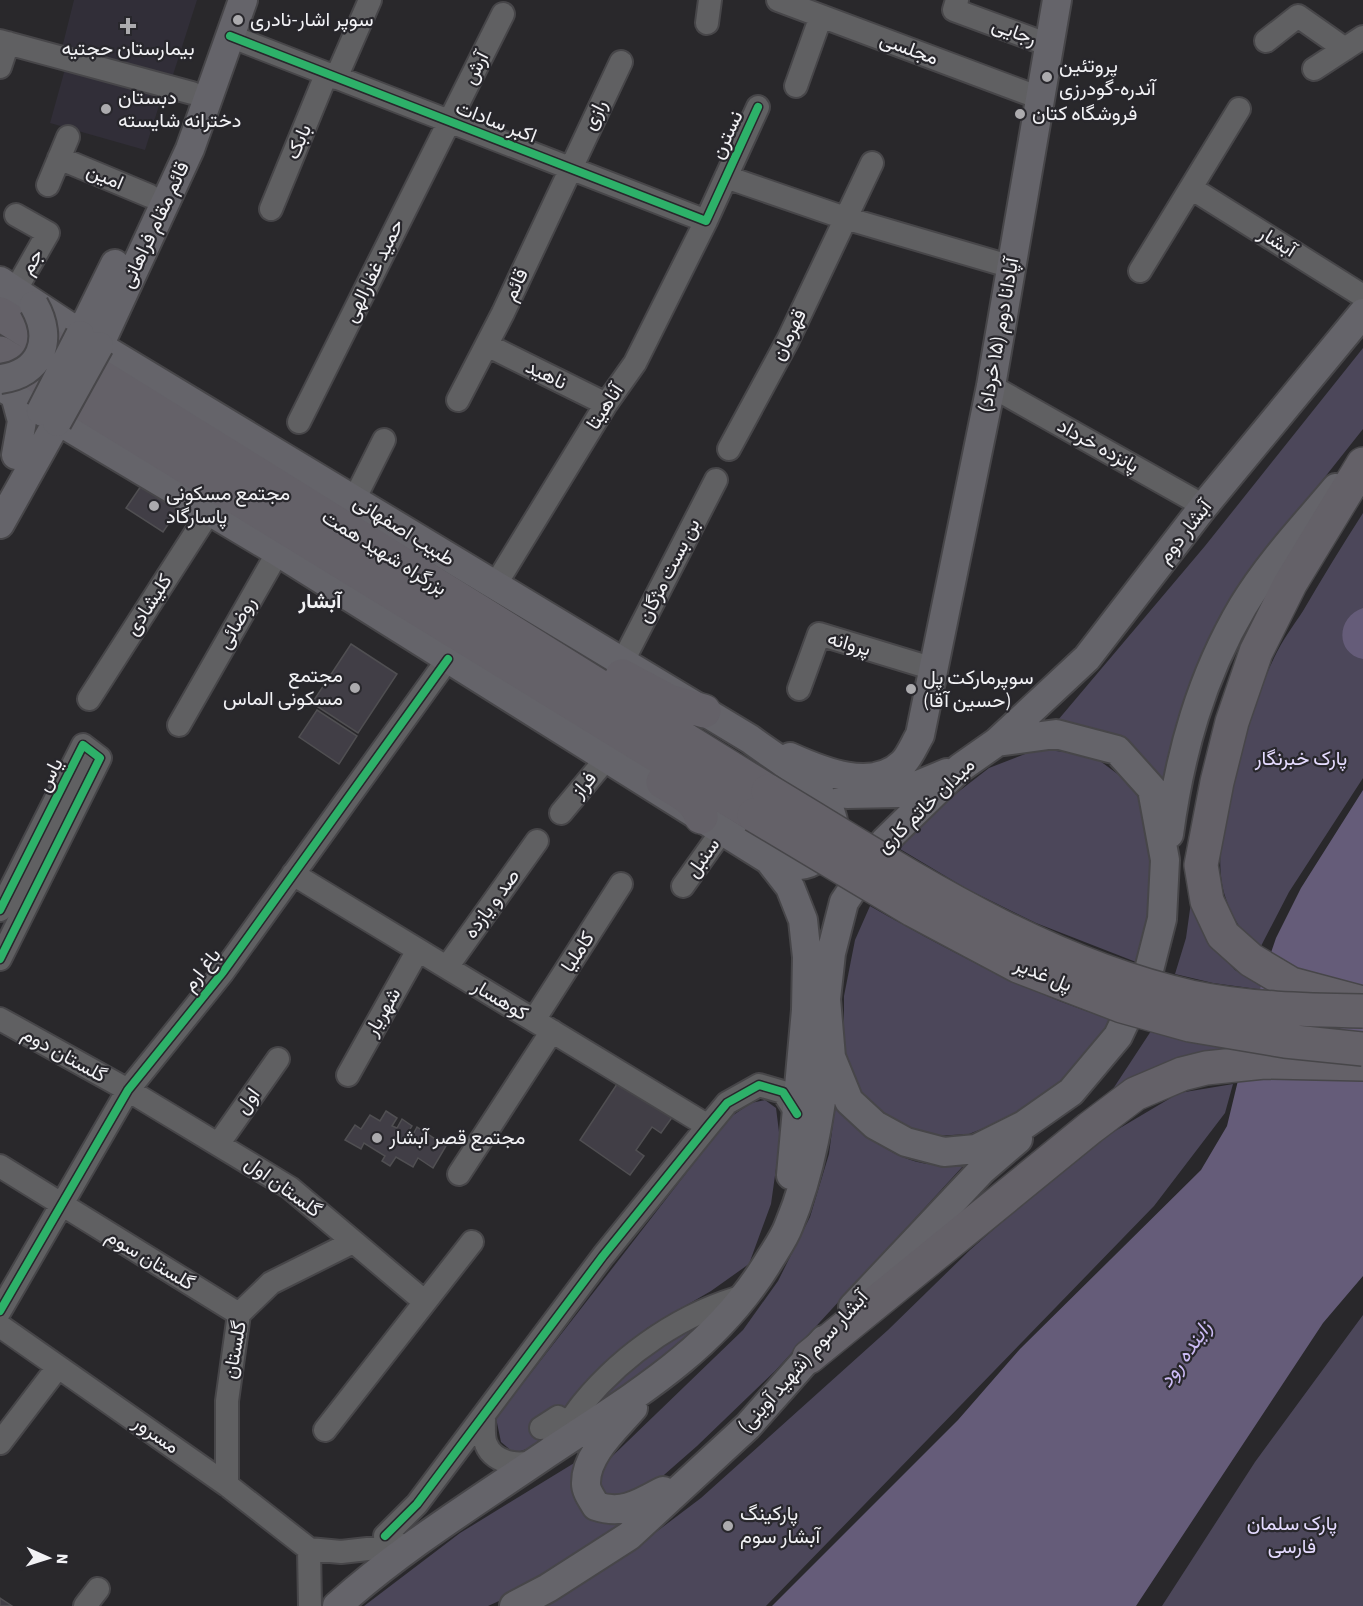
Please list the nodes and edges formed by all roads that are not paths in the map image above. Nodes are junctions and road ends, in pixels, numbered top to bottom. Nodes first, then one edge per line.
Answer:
1 (226, 0) edge
2 (243, 0) edge
3 (370, 0) edge
4 (710, 0) edge
5 (778, 0) edge
6 (957, 0) edge
7 (1057, 0) edge
8 (503, 14) dead end
9 (821, 16) junction
10 (706, 23) dead end
11 (230, 36) junction
12 (1266, 41) dead end
13 (4, 42) edge
14 (1354, 43) edge
15 (1049, 45) junction
16 (621, 62) dead end
17 (0, 67) edge
18 (1314, 69) dead end
19 (331, 76) junction
20 (796, 86) dead end
21 (192, 93) junction
22 (1040, 98) junction
23 (758, 107) dead end
24 (1239, 109) dead end
25 (449, 121) junction
26 (872, 163) dead end
27 (570, 168) junction
28 (726, 177) junction
29 (48, 185) dead end
30 (1191, 188) junction
31 (150, 196) junction
32 (271, 209) dead end
33 (16, 215) dead end
34 (845, 218) junction
35 (706, 221) junction
36 (1011, 267) junction
37 (1140, 271) dead end
38 (116, 285) junction
39 (1363, 296) edge
40 (15, 298) edge
41 (1360, 319) edge
42 (90, 340) junction
43 (487, 345) junction
44 (0, 353) edge
45 (148, 376) junction
46 (991, 386) junction
47 (5, 387) edge
48 (459, 400) dead end
49 (606, 404) junction
50 (49, 417) junction
51 (299, 422) dead end
52 (384, 440) dead end
53 (90, 441) junction
54 (729, 449) dead end
55 (28, 453) junction
56 (1363, 457) edge
57 (1363, 464) edge
58 (716, 480) dead end
59 (0, 484) edge
60 (354, 500) junction
61 (1204, 506) junction
62 (209, 512) junction
63 (0, 524) edge
64 (278, 552) junction
65 (494, 587) junction
66 (497, 622) junction
67 (460, 651) junction
68 (622, 663) junction
69 (934, 669) junction
70 (799, 689) dead end
71 (89, 699) dead end
72 (704, 711) junction
73 (179, 724) dead end
74 (750, 739) junction
75 (997, 742) junction
76 (607, 758) junction
77 (960, 768) junction
78 (807, 782) junction
79 (761, 803) junction
80 (561, 813) dead end
81 (712, 824) junction
82 (537, 841) dead end
83 (769, 860) junction
84 (1165, 860) junction
85 (293, 874) junction
86 (621, 884) dead end
87 (683, 886) dead end
88 (0, 910) edge
89 (418, 950) junction
90 (0, 959) edge
91 (447, 967) junction
92 (1363, 1003) edge
93 (1363, 1011) edge
94 (0, 1019) edge
95 (543, 1026) junction
96 (829, 1042) junction
97 (1363, 1049) edge
98 (278, 1059) dead end
99 (1363, 1064) edge
100 (348, 1075) dead end
101 (128, 1090) junction
102 (1071, 1092) junction
103 (797, 1114) junction
104 (708, 1126) junction
105 (219, 1143) junction
106 (0, 1166) edge
107 (459, 1174) dead end
108 (61, 1206) junction
109 (789, 1227) junction
110 (353, 1242) junction
111 (472, 1242) dead end
112 (748, 1295) junction
113 (425, 1302) junction
114 (0, 1311) edge
115 (239, 1314) junction
116 (0, 1326) edge
117 (809, 1357) junction
118 (58, 1367) junction
119 (652, 1386) junction
120 (484, 1417) junction
121 (567, 1424) junction
122 (541, 1428) dead end
123 (325, 1430) dead end
124 (0, 1443) edge
125 (542, 1457) junction
126 (698, 1473) junction
127 (227, 1485) junction
128 (385, 1536) dead end
129 (418, 1543) junction
130 (309, 1549) junction
131 (310, 1606) edge
132 (337, 1606) edge
133 (514, 1606) edge

1 - 21 main road, قائم مقام فراهانی
2 - 11 main road, قائم مقام فراهانی
3 - 19 street, بابک
4 - 10 street
5 - 9 street, مجلسی
6 - 15 street, رجایی
7 - 15 main road, آپادانا دوم (۱۵ خرداد)
8 - 25 street, آرش
9 - 20 street
9 - 22 street, مجلسی
11 - 19 street, اکبر سادات
11 - 38 main road, قائم مقام فراهانی
12 - 14 street
13 - 17 street
13 - 21 street
14 - 18 street
15 - 22 main road, آپادانا دوم (۱۵ خرداد)
16 - 27 street, رازی
19 - 25 street, اکبر سادات
19 - 32 street, بابک
21 - 31 main road, قائم مقام فراهانی
22 - 36 main road, آپادانا دوم (۱۵ خرداد)
23 - 28 street, نسترن
24 - 30 street
25 - 27 street, اکبر سادات
25 - 51 street, حمید غفارالهی
26 - 34 street, قهرمان
27 - 35 street, اکبر سادات
27 - 43 street, قائم
28 - 34 street
28 - 35 street
29 - 31 street, امین
30 - 37 street
30 - 39 street, آبشار
31 - 38 main road, قائم مقام فراهانی
33 - 40 street, جم
34 - 36 street
34 - 54 street, قهرمان
35 - 49 street, آناهیتا
36 - 46 main road, آپادانا دوم (۱۵ خرداد)
38 - 40 main road
38 - 42 main road, قائم مقام فراهانی
38 - 45 main road
40 - 42 main road, طبیب اصفهانی
40 - 47 main road, bridge
40 - 66 highway, بزرگراه شهید همت
41 - 61 main road, آبشار دوم
42 - 45 main road, طبیب اصفهانی
42 - 50 main road, قائم مقام فراهانی, bridge
43 - 48 street, قائم
43 - 49 street, ناهید
44 - 67 highway, بزرگراه شهید همت
45 - 60 main road, طبیب اصفهانی
46 - 61 street, پانزده خرداد
46 - 69 main road, آپادانا دوم (۱۵ خرداد)
47 - 50 main road
47 - 55 main road
49 - 65 street, آناهیتا
50 - 53 main road
50 - 55 main road, قائم مقام فراهانی
52 - 60 street
53 - 55 main road
53 - 62 main road
55 - 59 main road
55 - 63 main road
56 - 84 main road
57 - 92 highway
58 - 68 street, بن بست مژگان
60 - 65 main road, طبیب اصفهانی
61 - 75 main road, آبشار دوم
62 - 64 main road
62 - 71 street, کلیشادی
64 - 67 main road
64 - 73 street, روضائی
65 - 68 main road, طبیب اصفهانی
66 - 72 highway
66 - 79 highway, بزرگراه شهید همت
67 - 76 main road
67 - 79 highway, بزرگراه شهید همت
67 - 81 highway
67 - 85 street, باغ ارم
68 - 72 main road, طبیب اصفهانی
69 - 70 street, پروانه
69 - 74 main road
69 - 77 main road
72 - 74 main road, طبیب اصفهانی
74 - 78 main road, طبیب اصفهانی
75 - 77 main road, میدان خاتم کاری
75 - 84 main road, میدان خاتم کاری
76 - 80 street, فراز
76 - 81 main road
77 - 78 main road
77 - 96 main road, میدان خاتم کاری
78 - 83 main road
79 - 93 highway, پل غدیر, bridge
79 - 97 highway, پل غدیر, bridge
81 - 83 main road
81 - 87 street, سنبل
82 - 91 street, صد و یازده
83 - 103 main road
84 - 102 main road, میدان خاتم کاری
85 - 89 street, کوهسار
85 - 101 street, باغ ارم
86 - 95 street, کاملیا
88 - 90 street, یاس
89 - 91 street, کوهسار
89 - 100 street, شهریار
91 - 95 street, کوهسار
94 - 101 street, گلستان دوم
95 - 104 street, کوهسار
95 - 107 street, کاملیا
96 - 102 main road, میدان خاتم کاری
96 - 109 main road
98 - 105 street, اول
99 - 117 highway
101 - 105 street, گلستان اول
101 - 108 street, باغ ارم
102 - 117 main road, آبشار سوم (شهید آوینی)
103 - 104 street
103 - 109 main road
104 - 120 street
105 - 110 street, گلستان اول
106 - 108 street, گلستان سوم
108 - 114 street, باغ ارم
108 - 115 street, گلستان سوم
109 - 112 main road
110 - 113 street, گلستان اول
110 - 115 street, گلستان
111 - 113 street
112 - 119 main road
112 - 121 street
113 - 123 street
115 - 127 street, گلستان
116 - 118 street, مسرور
117 - 126 main road, آبشار سوم (شهید آوینی)
118 - 124 street
118 - 127 street, مسرور
119 - 125 main road
119 - 126 main road
120 - 125 street
120 - 128 street
121 - 122 street
121 - 125 street
125 - 129 main road
126 - 133 main road, آبشار سوم (شهید آوینی)
127 - 130 street, مسرور
129 - 130 street
129 - 132 main road
130 - 131 street

